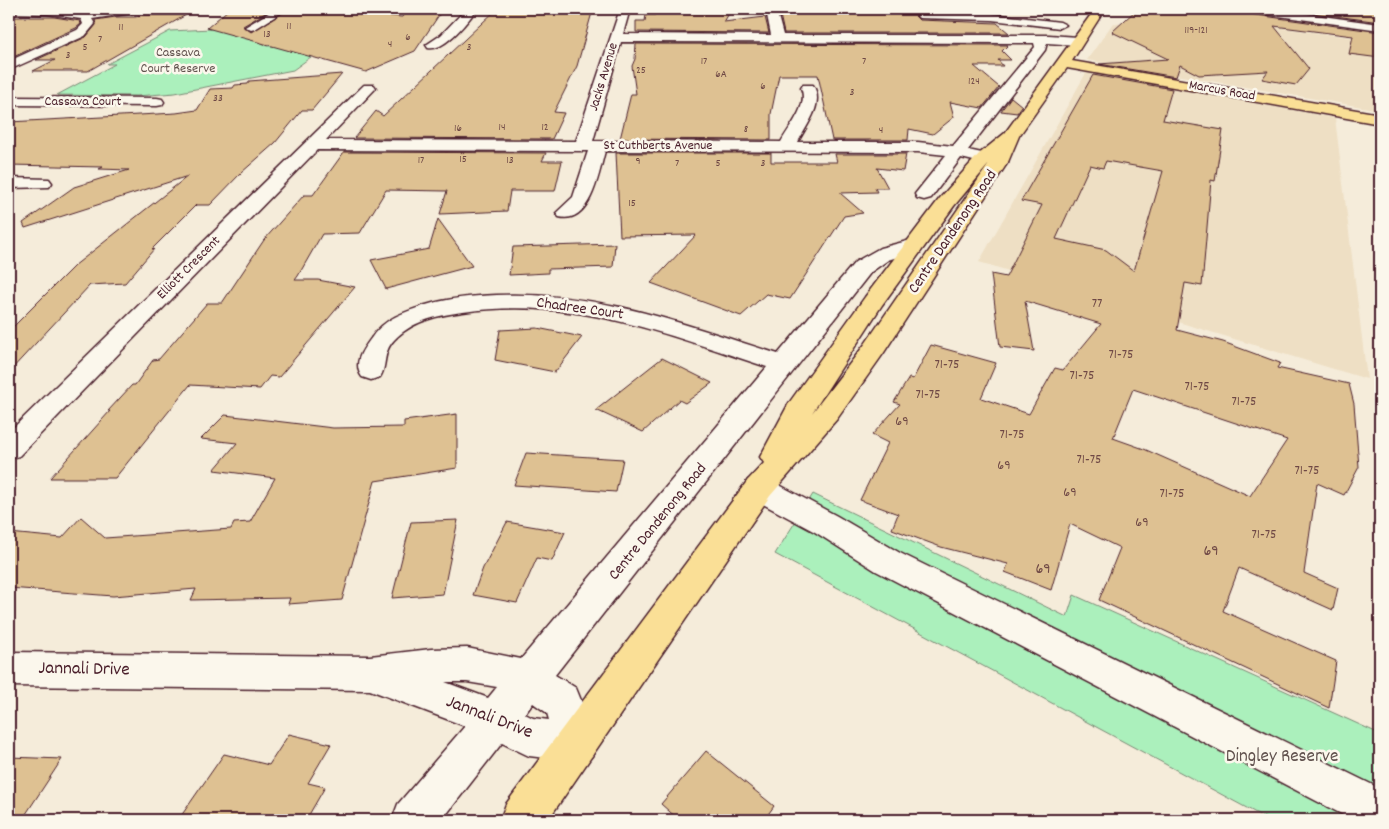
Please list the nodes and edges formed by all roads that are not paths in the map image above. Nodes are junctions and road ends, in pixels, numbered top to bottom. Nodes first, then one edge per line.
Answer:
1 (138, 9) edge
2 (282, 9) edge
3 (472, 9) edge
4 (625, 9) edge
5 (1100, 9) edge
6 (1249, 9) edge
7 (9, 10) edge
8 (771, 10) dead end
9 (920, 13) edge
10 (84, 17) junction
11 (251, 27) dead end
12 (1380, 27) edge
13 (616, 38) junction
14 (778, 39) junction
15 (942, 40) junction
16 (1044, 41) junction
17 (432, 44) dead end
18 (1076, 44) junction
19 (1064, 63) junction
20 (9, 66) edge
21 (369, 88) dead end
22 (808, 88) dead end
23 (9, 101) edge
24 (157, 102) dead end
25 (1380, 119) edge
26 (314, 144) junction
27 (590, 146) junction
28 (787, 146) junction
29 (958, 152) junction
30 (992, 160) junction
31 (9, 183) edge
32 (43, 183) dead end
33 (924, 194) dead end
34 (566, 213) dead end
35 (914, 245) junction
36 (785, 365) junction
37 (371, 372) dead end
38 (9, 449) edge
39 (759, 488) junction
40 (9, 669) edge
41 (370, 673) junction
42 (530, 679) junction
43 (496, 719) junction
44 (578, 742) junction
45 (1364, 803) dead end
46 (414, 820) edge
47 (522, 820) edge

1 - 10 street
2 - 11 street
3 - 17 street
4 - 13 street, Jacks Avenue
5 - 18 main road, Centre Dandenong Road
6 - 12 street
7 - 10 street
8 - 14 street
9 - 15 street
9 - 16 street
10 - 20 street
13 - 14 street
13 - 27 street, Jacks Avenue
14 - 15 street
15 - 16 street
16 - 18 street
16 - 29 street
18 - 19 main road, Centre Dandenong Road
19 - 25 main road, Marcus Road
19 - 30 main road, Centre Dandenong Road
21 - 26 street, Elliott Crescent
22 - 28 street
23 - 24 street, Cassava Court
26 - 27 street, St Cuthberts Avenue
26 - 38 street, Elliott Crescent
27 - 28 street, St Cuthberts Avenue
27 - 34 street, Jacks Avenue
28 - 29 street, St Cuthberts Avenue
29 - 30 street, St Cuthberts Avenue
29 - 33 street
30 - 35 main road, Centre Dandenong Road
30 - 39 main road, Centre Dandenong Road
31 - 32 street
35 - 36 street, Centre Dandenong Road
35 - 39 main road, Centre Dandenong Road
36 - 37 street, Chadree Court
36 - 42 street, Centre Dandenong Road
39 - 44 main road, Centre Dandenong Road
39 - 45 street
40 - 41 street, Jannali Drive
41 - 42 street, Jannali Drive
41 - 43 street, Jannali Drive
42 - 43 street, Centre Dandenong Road
42 - 44 street, Jannali Drive
43 - 44 street, Jannali Drive
43 - 46 street, Centre Dandenong Road
44 - 47 main road, Centre Dandenong Road

